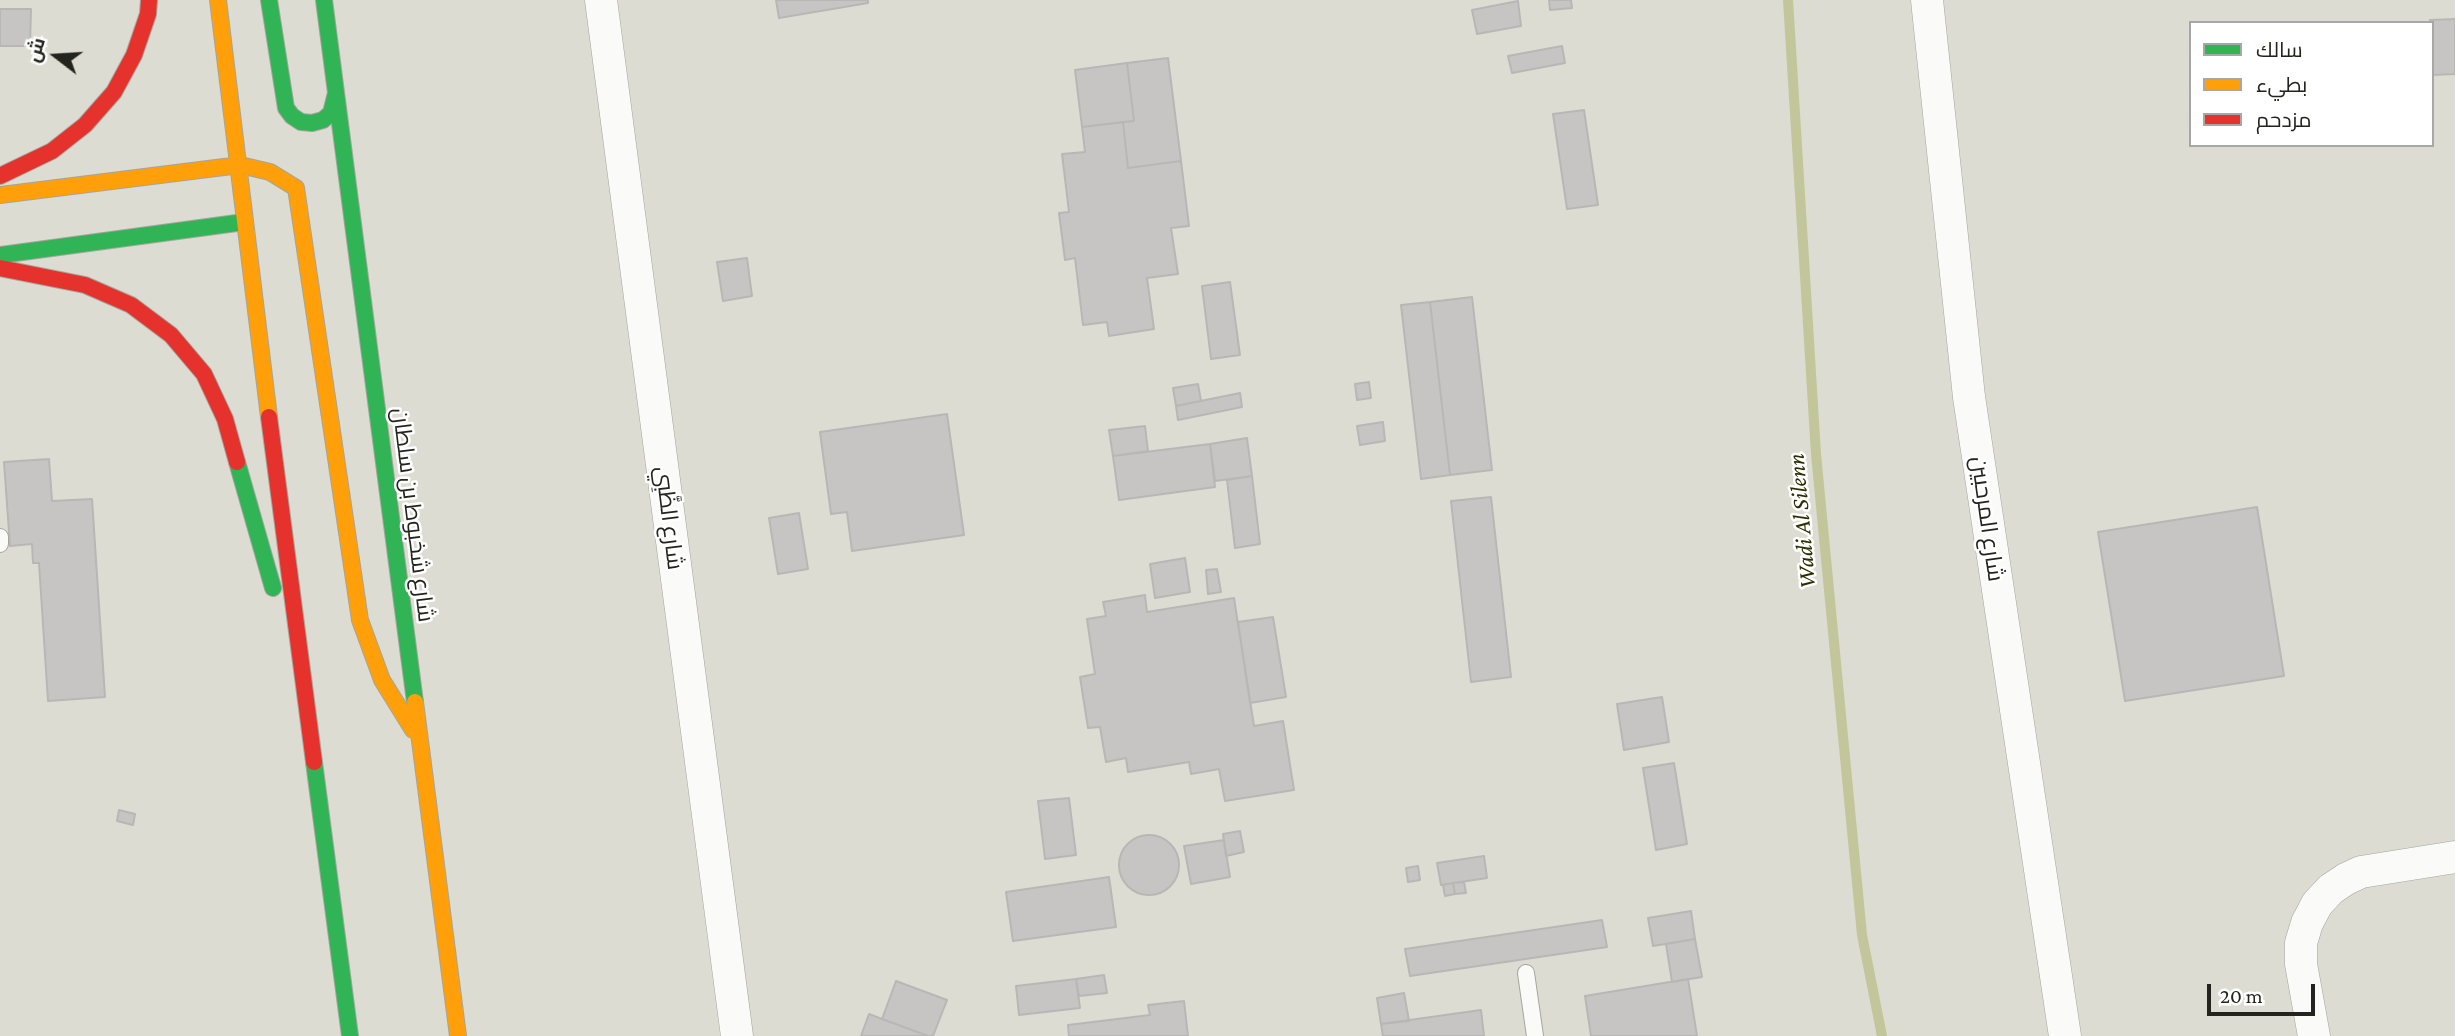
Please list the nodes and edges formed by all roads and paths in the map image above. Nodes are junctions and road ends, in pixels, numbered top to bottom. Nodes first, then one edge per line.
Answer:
1 (149, 0) edge
2 (218, 0) edge
3 (269, 0) edge
4 (324, 0) edge
5 (601, 0) edge
6 (1927, 0) edge
7 (336, 93) junction
8 (340, 128) junction
9 (326, 153) dead end
10 (240, 165) junction
11 (205, 170) junction
12 (309, 175) dead end
13 (0, 176) edge
14 (290, 194) junction
15 (0, 195) edge
16 (252, 219) junction
17 (205, 227) junction
18 (0, 255) edge
19 (0, 268) edge
20 (0, 537) edge
21 (0, 544) edge
22 (308, 712) junction
23 (420, 740) junction
24 (2455, 857) edge
25 (1526, 973) dead end
26 (350, 1036) edge
27 (458, 1036) edge
28 (737, 1036) edge
29 (1535, 1036) edge
30 (2065, 1036) edge
31 (2314, 1036) edge

1 - 13 main road
2 - 10 main road
3 - 7 main road
4 - 7 main road, شارع شخبوط بن سلطان
5 - 28 street, شارع الظَّبِي
6 - 30 street, شارع المرحبين
7 - 8 main road, شارع شخبوط بن سلطان
8 - 9 main road
8 - 23 main road, شارع شخبوط بن سلطان
10 - 11 main road
10 - 14 main road
10 - 16 main road
11 - 15 main road
11 - 17 main road
12 - 14 main road
14 - 23 main road
16 - 17 main road
16 - 22 main road
17 - 18 main road
19 - 22 main road
20 - 21 lane
22 - 26 main road
23 - 27 main road, شارع شخبوط بن سلطان
24 - 31 street
25 - 29 lane

